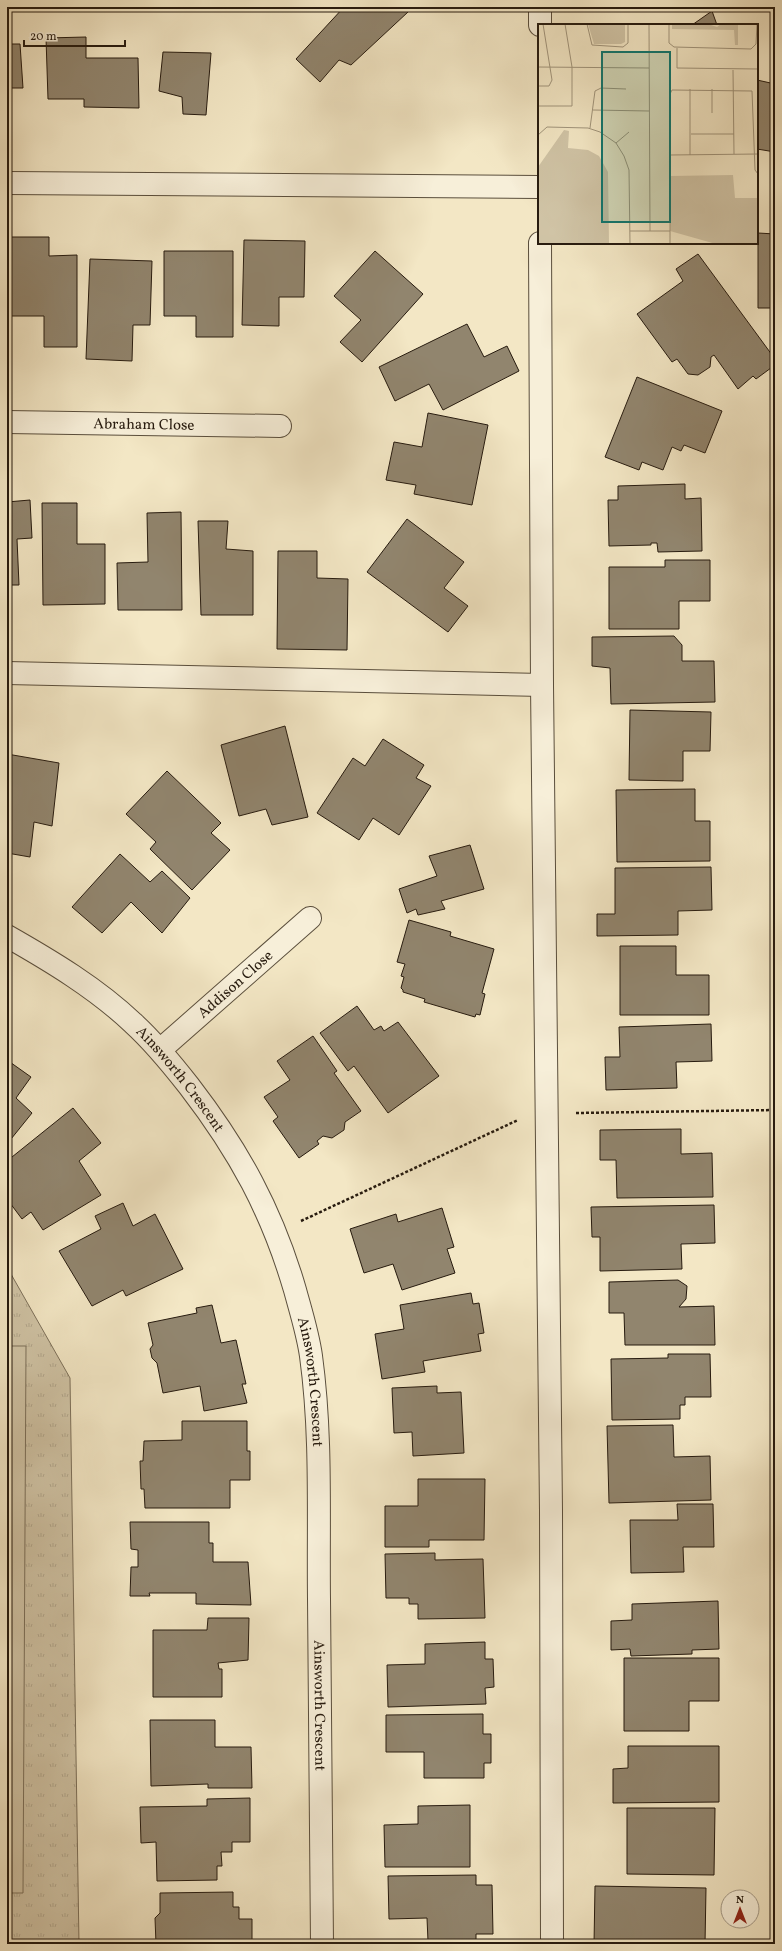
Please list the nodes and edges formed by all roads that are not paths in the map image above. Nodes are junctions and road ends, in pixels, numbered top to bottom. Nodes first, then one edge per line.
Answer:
1 (540, 7) edge
2 (540, 24) edge
3 (7, 183) edge
4 (538, 187) edge
5 (540, 244) edge
6 (7, 422) edge
7 (280, 426) dead end
8 (7, 673) edge
9 (542, 685) junction
10 (310, 918) dead end
11 (7, 936) edge
12 (160, 1050) junction
13 (322, 1944) edge
14 (552, 1944) edge

1 - 2 street
3 - 4 street
5 - 9 street
6 - 7 street, Abraham Close
8 - 9 street
9 - 14 street
10 - 12 street, Addison Close
11 - 12 street, Ainsworth Crescent
12 - 13 street, Ainsworth Crescent

